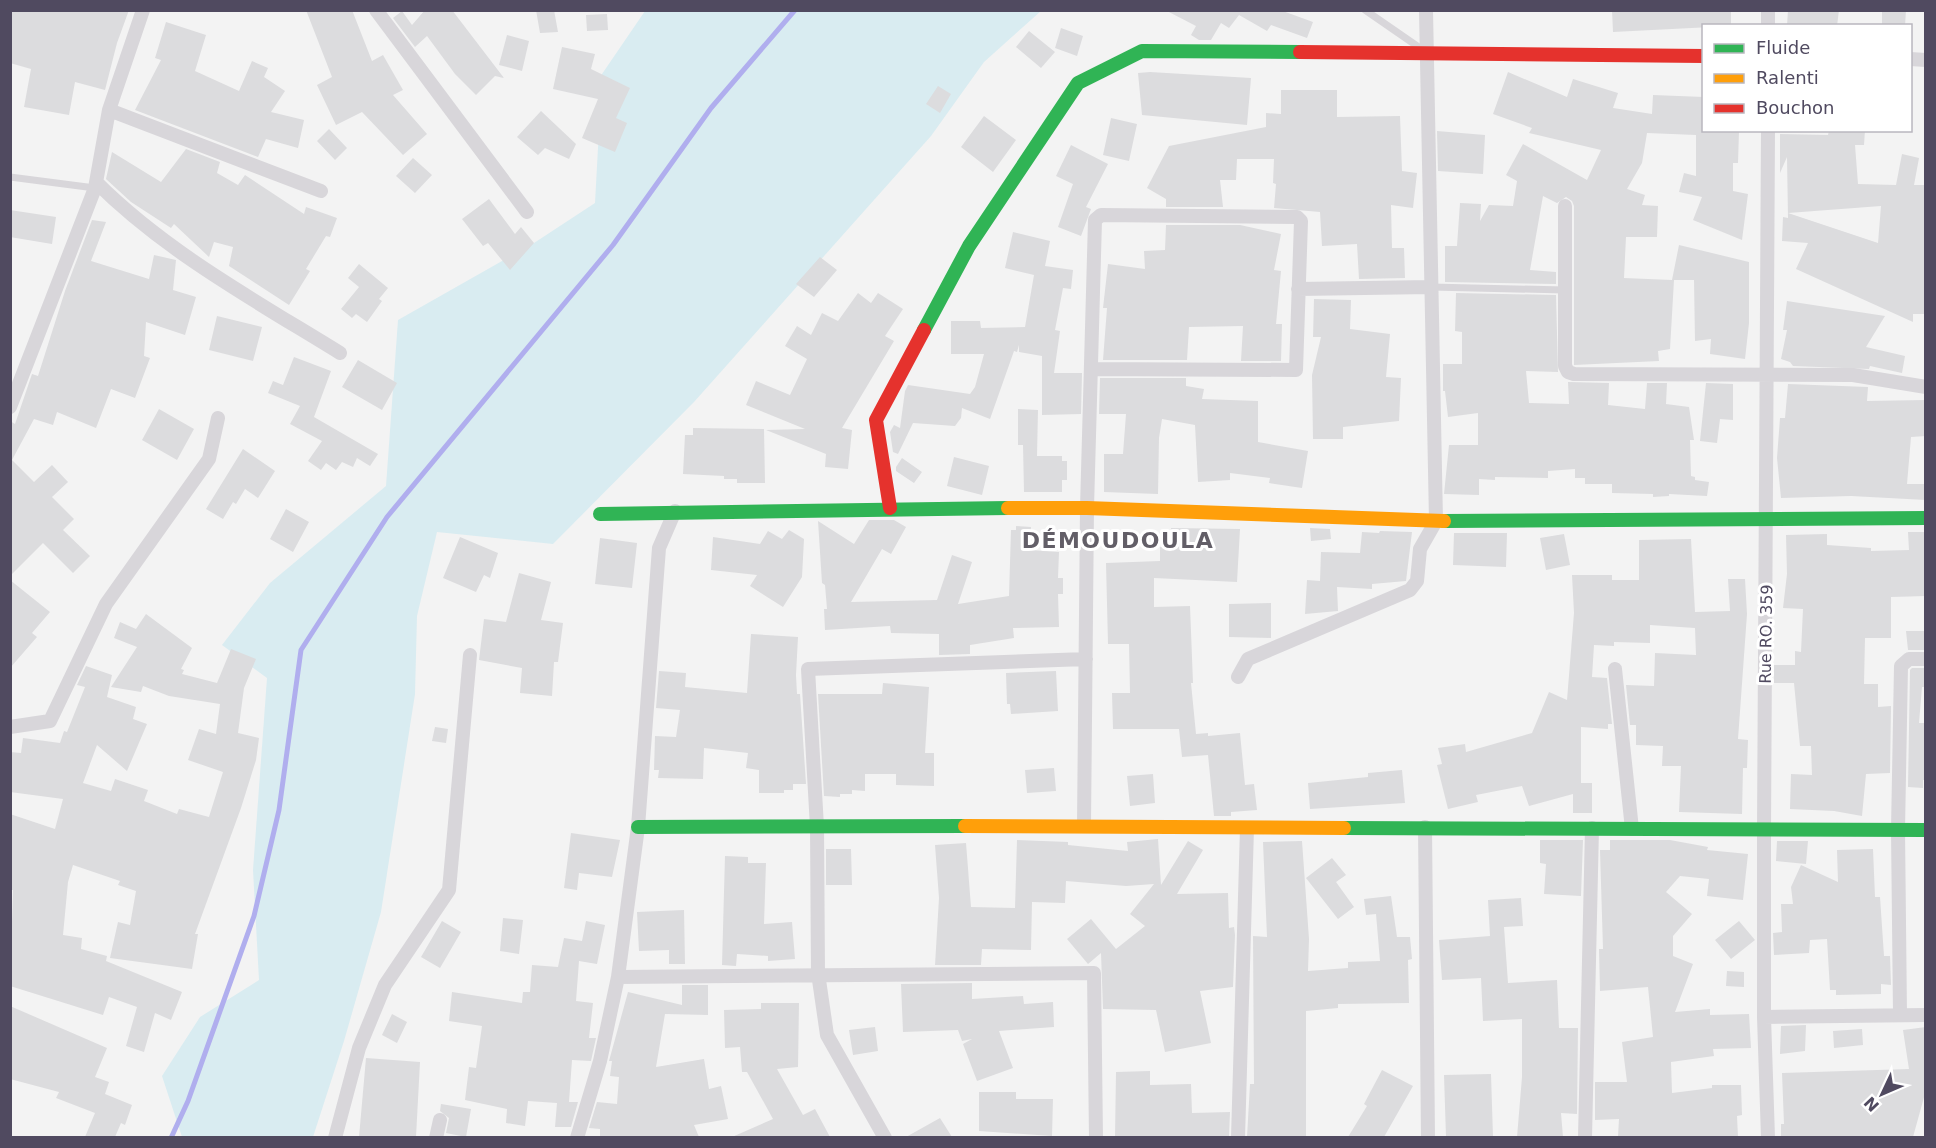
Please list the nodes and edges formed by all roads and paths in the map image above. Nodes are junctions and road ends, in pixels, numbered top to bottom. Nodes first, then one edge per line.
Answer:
1 (143, 10) edge
2 (376, 10) edge
3 (1365, 10) edge
4 (1426, 10) edge
5 (1426, 52) junction
6 (1702, 56) edge
7 (109, 110) junction
8 (1768, 132) edge
9 (10, 177) edge
10 (96, 185) junction
11 (321, 191) dead end
12 (1565, 206) dead end
13 (527, 212) dead end
14 (1431, 287) junction
15 (1298, 289) junction
16 (1564, 290) junction
17 (340, 352) dead end
18 (1091, 369) junction
19 (1767, 374) junction
20 (1926, 387) edge
21 (10, 407) edge
22 (218, 418) dead end
23 (890, 508) junction
24 (1087, 508) junction
25 (675, 510) junction
26 (600, 514) dead end
27 (1767, 517) junction
28 (1926, 518) edge
29 (1436, 521) junction
30 (470, 655) dead end
31 (1086, 659) junction
32 (1926, 659) edge
33 (1615, 669) dead end
34 (1238, 677) dead end
35 (10, 727) edge
36 (1084, 825) junction
37 (1425, 826) junction
38 (638, 827) junction
39 (817, 827) junction
40 (1247, 828) junction
41 (1592, 828) junction
42 (1632, 828) junction
43 (1764, 830) junction
44 (1898, 830) junction
45 (1926, 830) edge
46 (818, 973) junction
47 (618, 976) junction
48 (1926, 1015) edge
49 (1900, 1016) junction
50 (1764, 1017) junction
51 (440, 1120) dead end
52 (879, 1136) edge
53 (335, 1137) edge
54 (436, 1137) edge
55 (577, 1137) edge
56 (1096, 1137) edge
57 (1238, 1137) edge
58 (1428, 1137) edge
59 (1585, 1137) edge
60 (1768, 1137) edge

1 - 7 street
2 - 13 street
3 - 5 lane
4 - 5 street
5 - 6 street
5 - 14 street
5 - 23 street
7 - 10 street
7 - 11 street
8 - 19 street, Rue RO. 359
9 - 10 lane
10 - 17 street
10 - 21 street
12 - 16 street
14 - 15 street
14 - 16 lane
14 - 29 street
15 - 18 street
15 - 18 street
16 - 19 street
18 - 24 street
19 - 20 street
19 - 27 street, Rue RO. 359
22 - 35 street
23 - 24 street
23 - 25 street
24 - 29 street
24 - 31 street
25 - 26 street
25 - 38 street
27 - 28 street
27 - 29 street
27 - 43 street, Rue RO. 359
29 - 34 street
30 - 53 street
31 - 36 street
31 - 39 street
32 - 44 street
33 - 42 street
36 - 39 street
36 - 40 street
37 - 40 street
37 - 41 street
37 - 58 street
38 - 39 street
38 - 47 street
39 - 46 street
40 - 57 street
41 - 42 street
41 - 59 street
42 - 43 street
43 - 44 street
43 - 50 street, Rue RO. 359
44 - 45 street
44 - 49 street
46 - 47 street
46 - 52 street
46 - 56 street
47 - 55 street
48 - 49 street
49 - 50 street
50 - 60 street, Rue RO. 359
51 - 54 street

